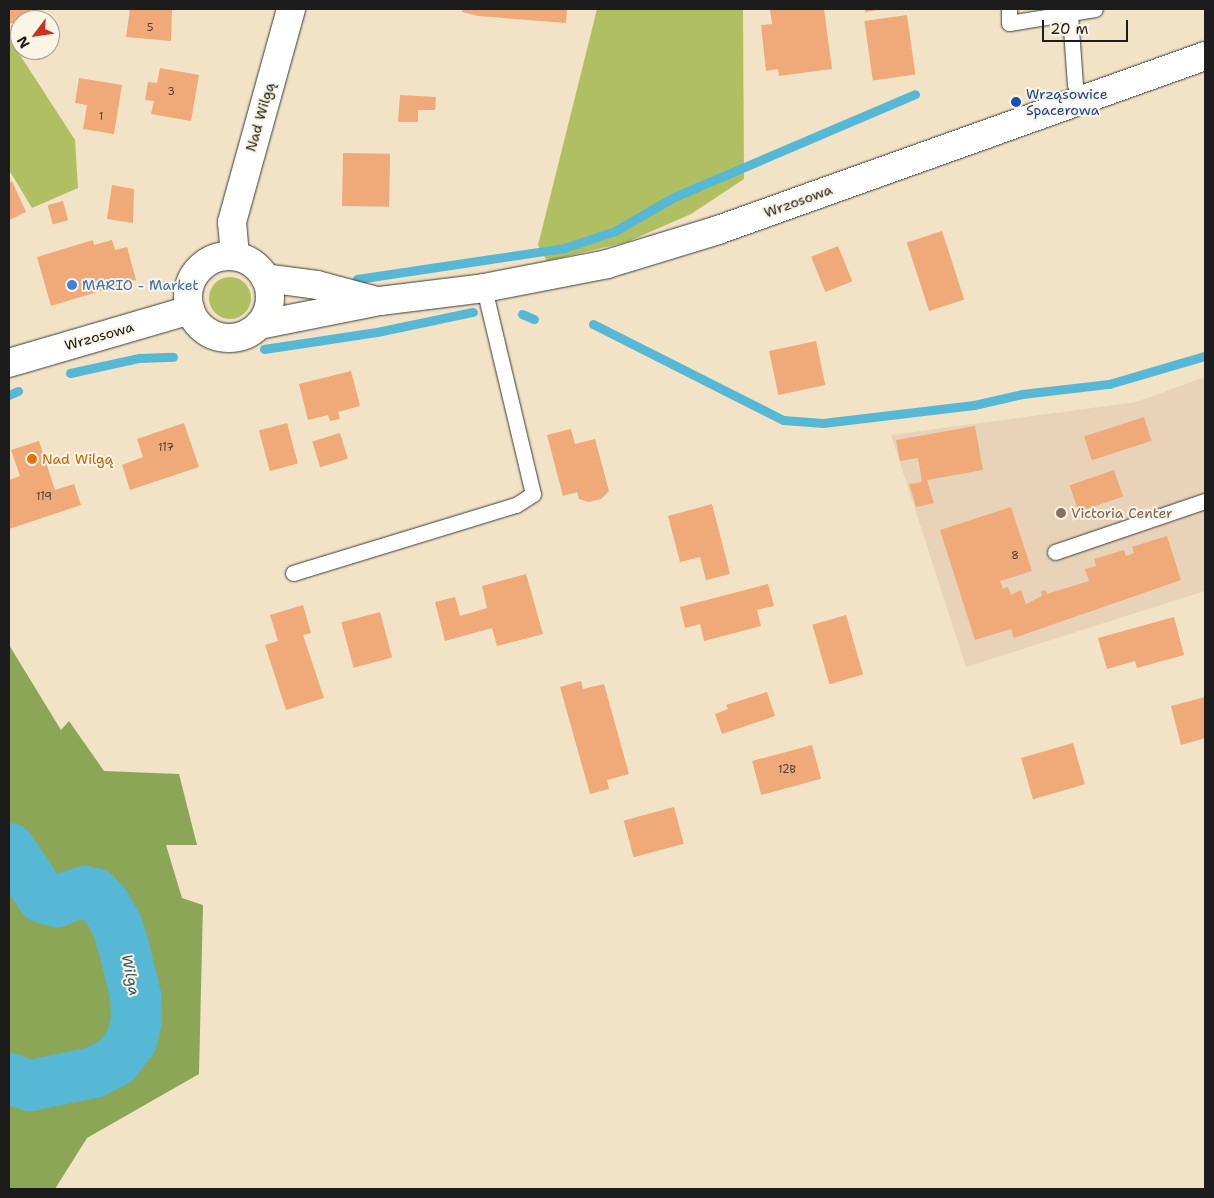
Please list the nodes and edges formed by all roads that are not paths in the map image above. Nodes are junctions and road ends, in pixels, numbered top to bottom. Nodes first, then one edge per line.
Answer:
1 (291, 9) edge
2 (1009, 9) edge
3 (1095, 9) edge
4 (1070, 15) junction
5 (1205, 56) edge
6 (1081, 101) junction
7 (235, 256) junction
8 (265, 278) junction
9 (484, 288) junction
10 (380, 301) junction
11 (190, 310) junction
12 (259, 325) junction
13 (9, 363) edge
14 (1205, 501) edge
15 (1055, 552) dead end
16 (293, 573) dead end

1 - 7 street, Nad Wilgą
2 - 4 lane
3 - 4 lane
4 - 6 lane
5 - 6 street, Wrzosowa
6 - 9 street, Wrzosowa
7 - 8 street
7 - 11 street
8 - 10 street, Wrzosowa
8 - 12 street
9 - 10 street, Wrzosowa
9 - 16 lane
10 - 12 street, Wrzosowa
11 - 12 street
11 - 13 street, Wrzosowa
14 - 15 lane

